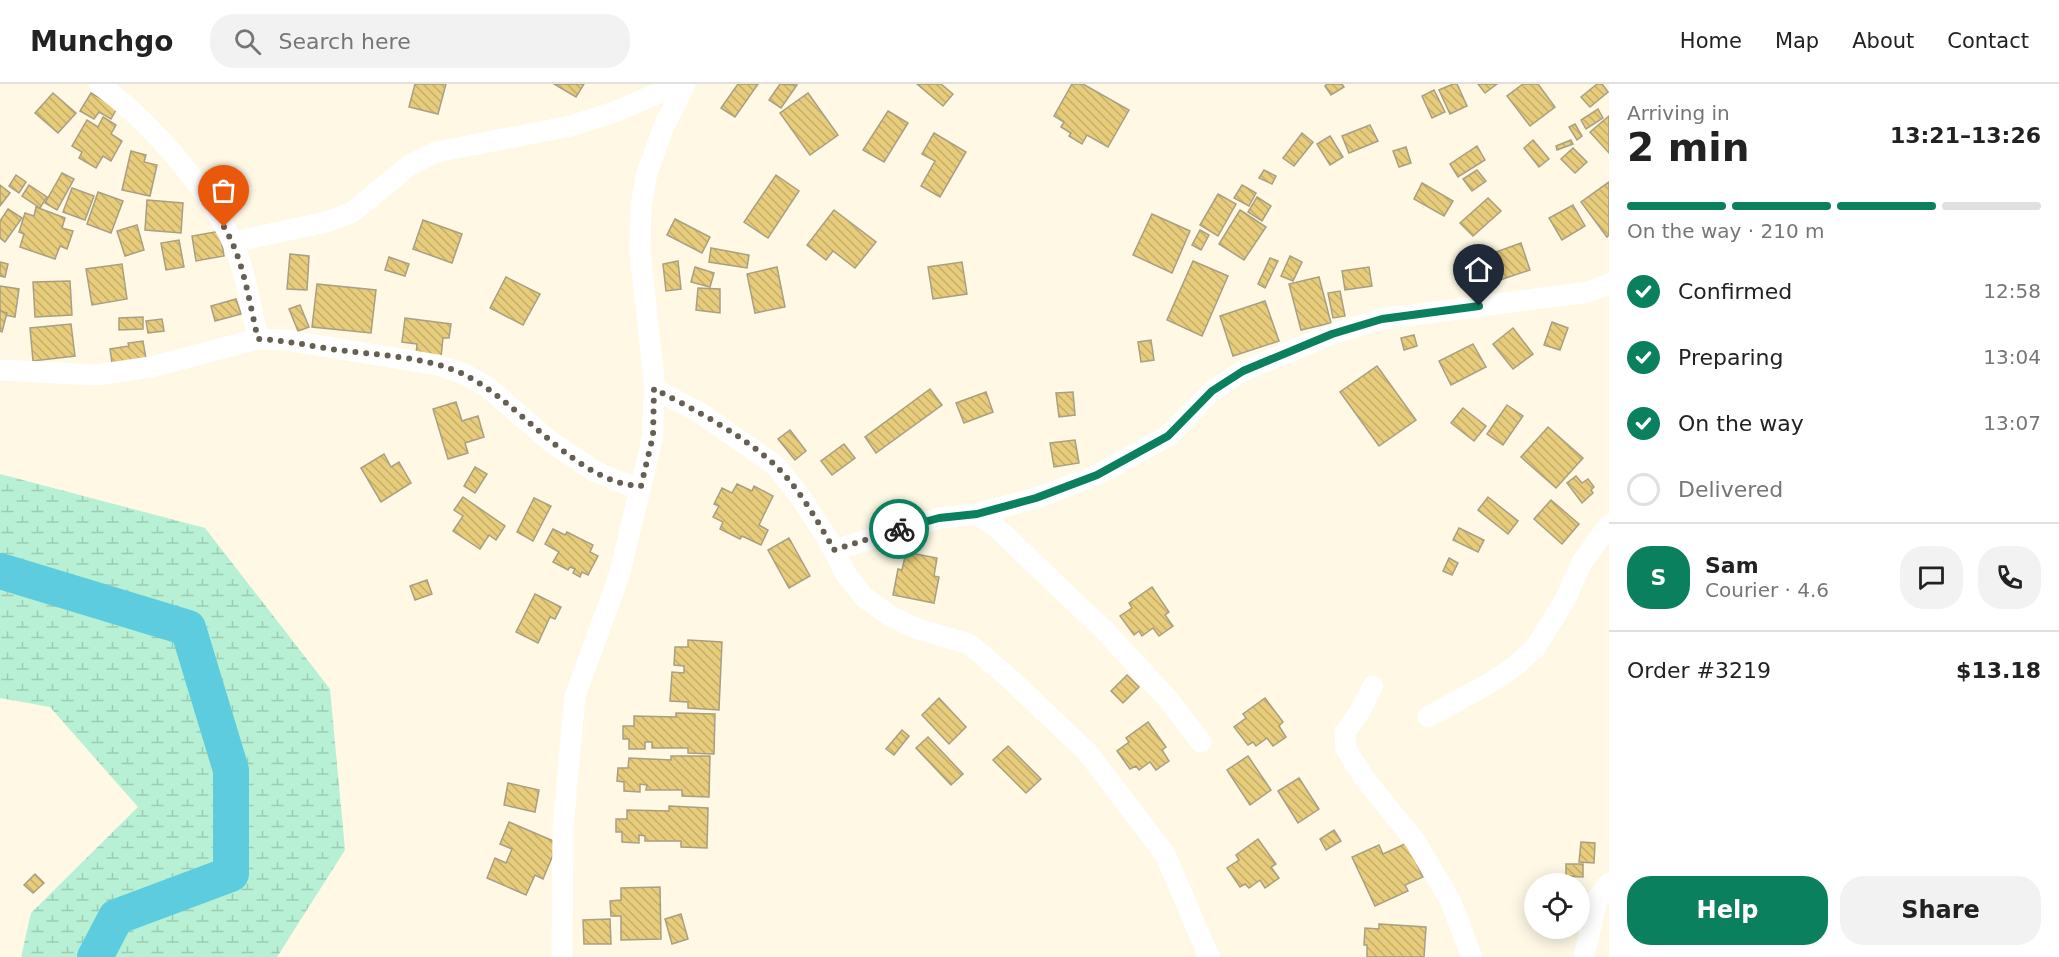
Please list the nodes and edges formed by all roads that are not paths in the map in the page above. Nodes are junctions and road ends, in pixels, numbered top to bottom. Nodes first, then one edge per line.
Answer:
1 (99, 84) edge
2 (674, 85) edge
3 (233, 242) junction
4 (1609, 284) edge
5 (258, 339) junction
6 (0, 370) edge
7 (654, 389) junction
8 (641, 486) junction
9 (977, 514) junction
10 (1609, 525) edge
11 (834, 550) junction
12 (1372, 686) dead end
13 (1428, 717) dead end
14 (1201, 742) dead end
15 (1609, 883) edge
16 (562, 957) edge
17 (1209, 957) edge
18 (1472, 957) edge
19 (1584, 957) edge

1 - 3 street
2 - 3 street
2 - 7 street
3 - 5 street
4 - 9 street
5 - 6 street
5 - 8 street
7 - 8 street
7 - 11 street
8 - 16 street
9 - 11 street
9 - 14 street
10 - 13 street
11 - 17 street
12 - 18 street
15 - 19 street

